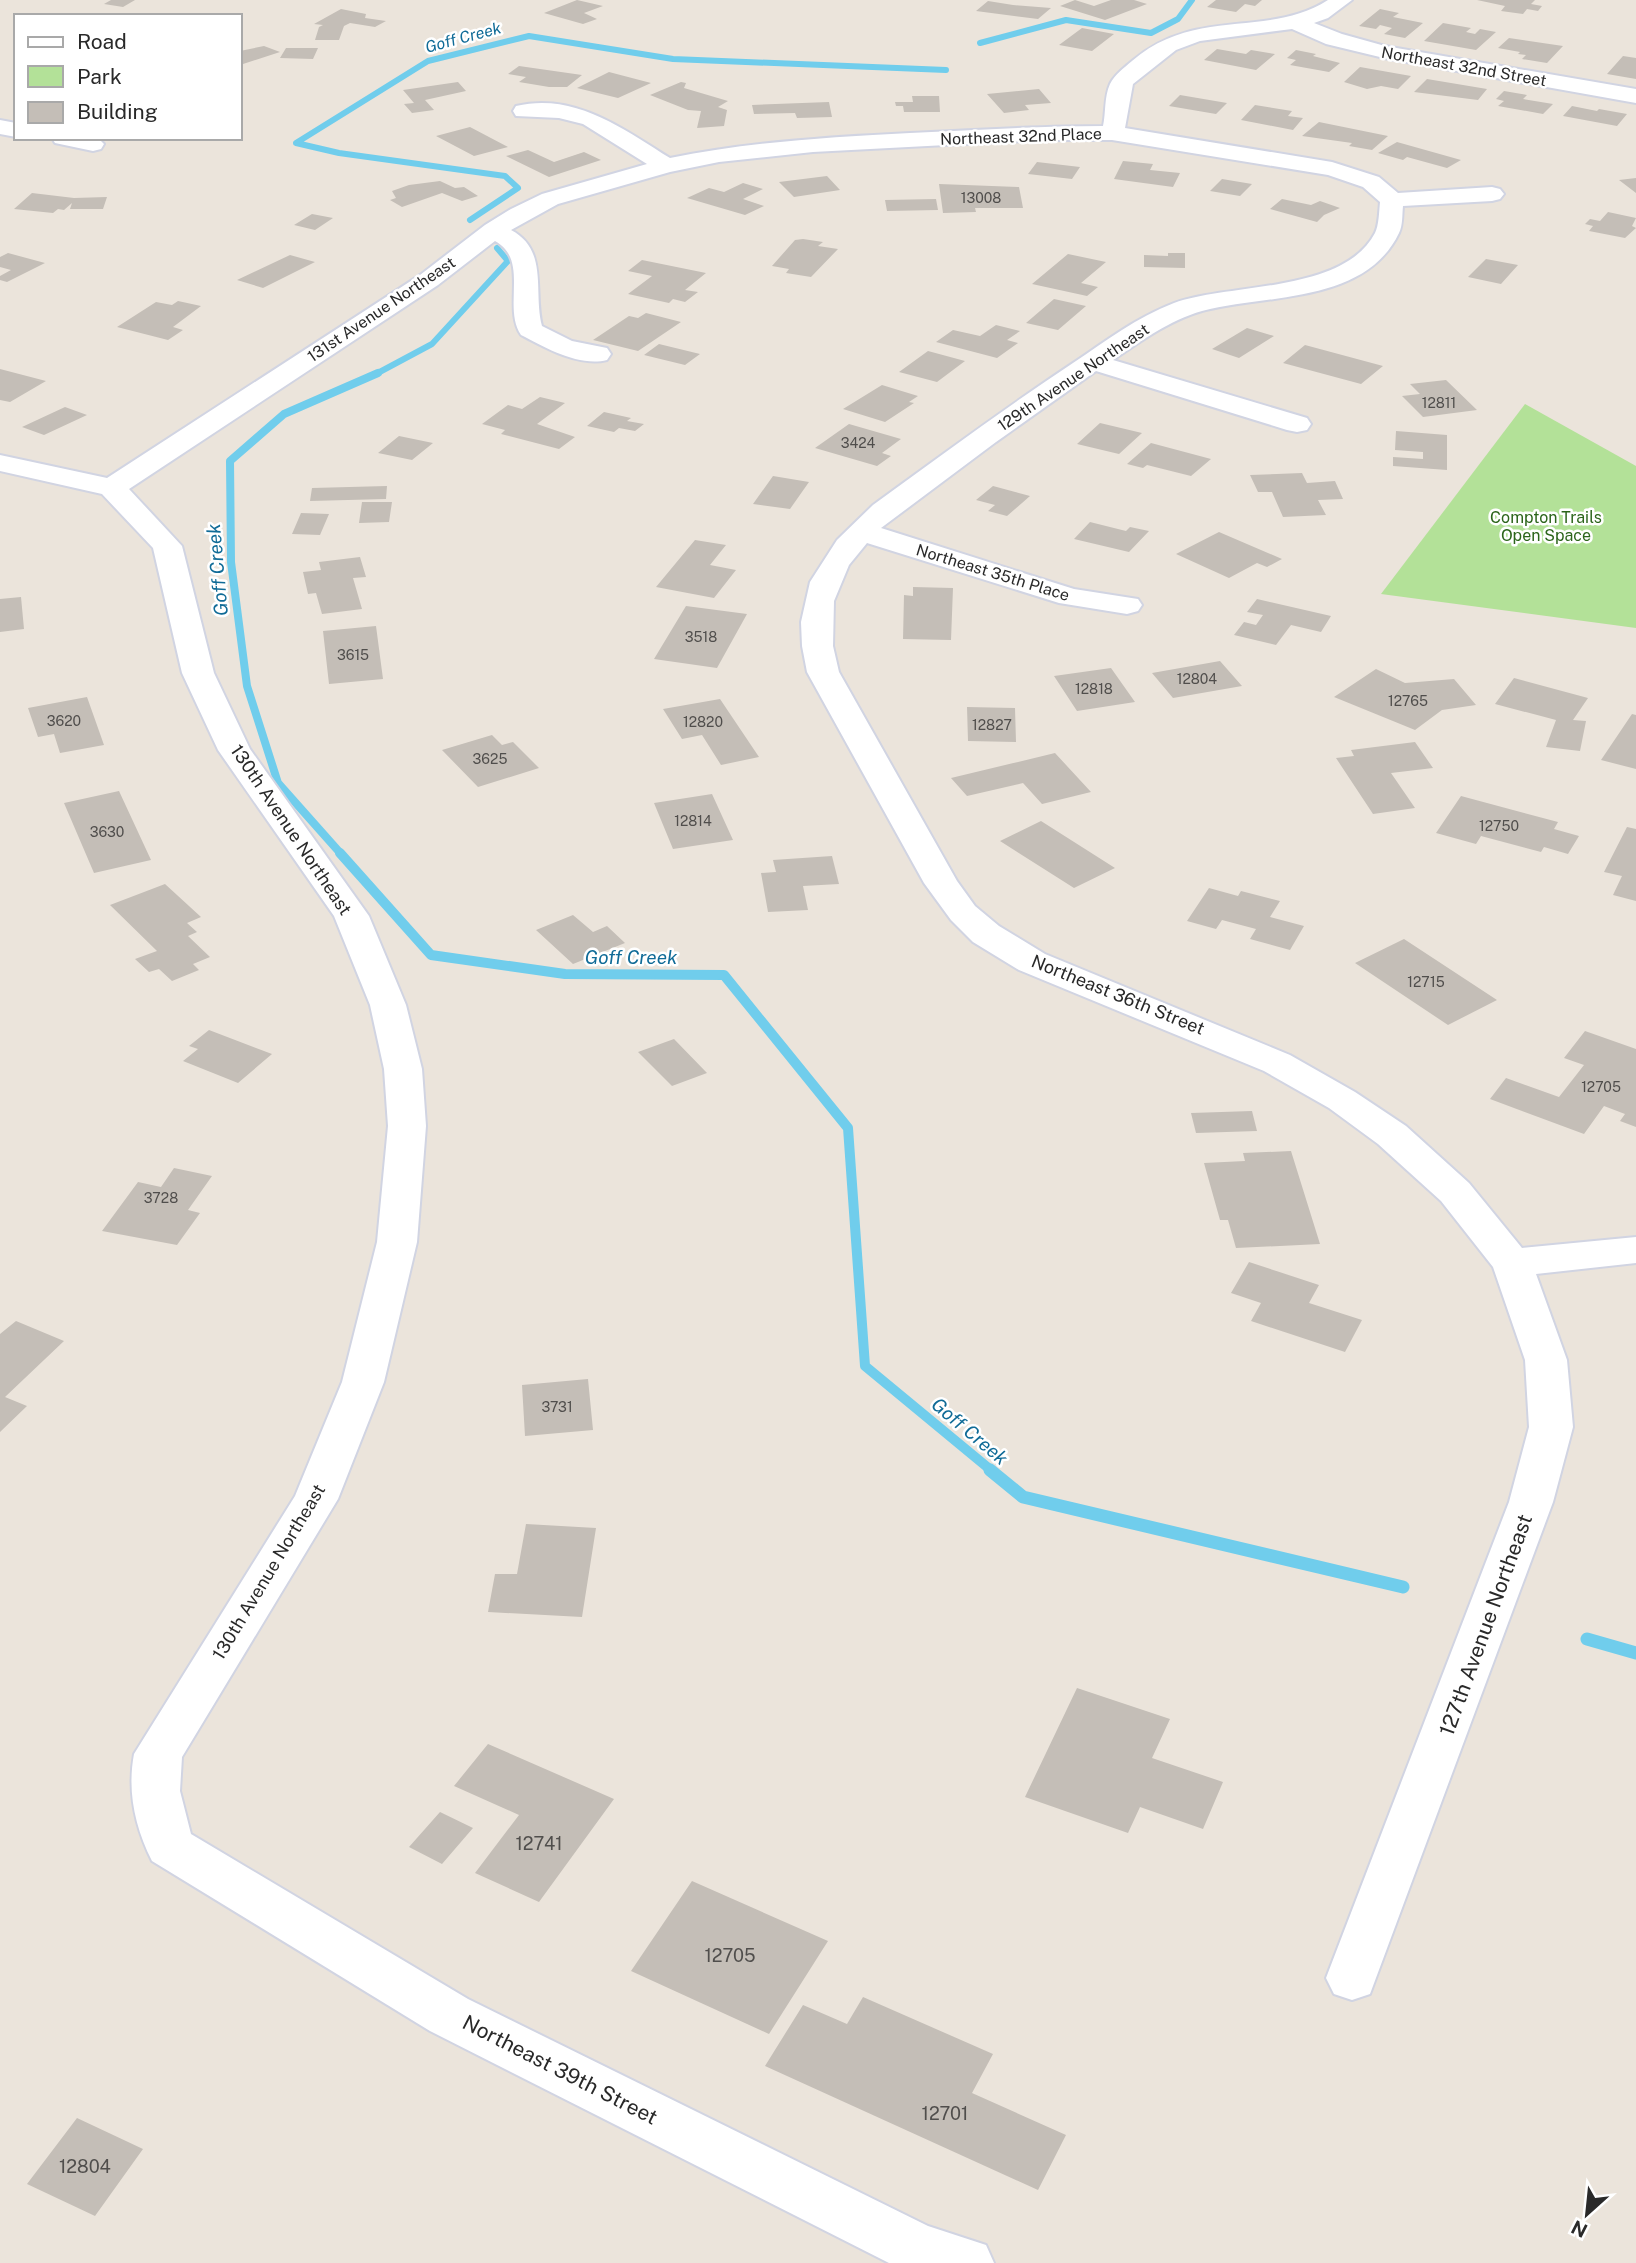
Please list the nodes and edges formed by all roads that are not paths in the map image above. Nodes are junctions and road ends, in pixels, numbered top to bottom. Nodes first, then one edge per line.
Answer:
1 (1342, 0) edge
2 (1295, 22) junction
3 (1636, 96) edge
4 (524, 111) dead end
5 (1112, 133) junction
6 (73, 140) edge
7 (93, 144) dead end
8 (666, 166) junction
9 (1492, 194) dead end
10 (1392, 200) junction
11 (494, 230) junction
12 (598, 354) dead end
13 (1093, 362) junction
14 (1297, 424) dead end
15 (0, 463) edge
16 (112, 488) junction
17 (860, 531) junction
18 (1127, 605) dead end
19 (1636, 1250) edge
20 (1512, 1263) junction
21 (170, 1847) joint
22 (1352, 1978) dead end
23 (966, 2263) edge

1 - 2 street
2 - 3 street, Northeast 32nd Street
2 - 5 street
4 - 8 street
5 - 8 street, Northeast 32nd Place
5 - 10 street, Northeast 32nd Place
6 - 7 street
8 - 11 street, 131st Avenue Northeast
9 - 10 street
10 - 13 street, 129th Avenue Northeast
11 - 12 street
11 - 16 street, 131st Avenue Northeast
13 - 14 street
13 - 17 street, 129th Avenue Northeast
15 - 16 street
16 - 21 street, 130th Avenue Northeast
17 - 18 street, Northeast 35th Place
17 - 20 street, Northeast 36th Street
19 - 20 street
20 - 22 street, 127th Avenue Northeast
21 - 23 street, Northeast 39th Street

